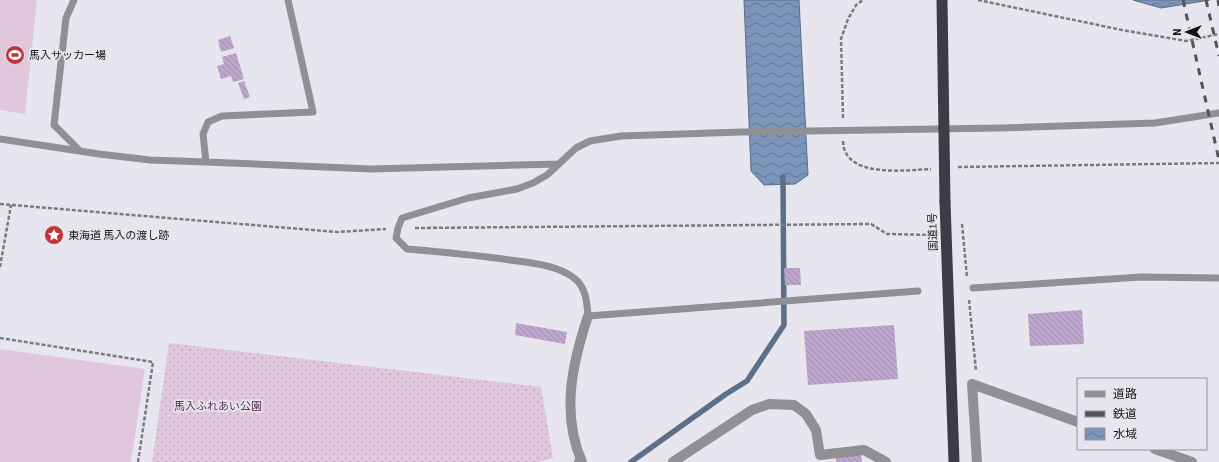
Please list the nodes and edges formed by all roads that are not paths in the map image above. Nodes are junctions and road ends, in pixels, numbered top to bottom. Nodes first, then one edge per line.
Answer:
1 (74, 0) edge
2 (288, 0) edge
3 (942, 0) edge
4 (1219, 113) edge
5 (0, 139) edge
6 (80, 152) junction
7 (206, 162) junction
8 (559, 164) junction
9 (1219, 278) edge
10 (973, 288) dead end
11 (918, 291) dead end
12 (588, 316) junction
13 (1077, 422) edge
14 (1158, 450) edge
15 (581, 462) edge
16 (673, 462) edge
17 (886, 462) edge
18 (954, 462) edge
19 (977, 462) edge
20 (1192, 462) edge

1 - 6 lane
2 - 7 lane
3 - 18 highway, 国道1号, bridge
4 - 8 lane
5 - 6 lane
6 - 7 lane
7 - 8 lane
8 - 12 lane
9 - 10 lane
11 - 12 lane
12 - 15 street
13 - 19 street
14 - 20 street
16 - 17 street

